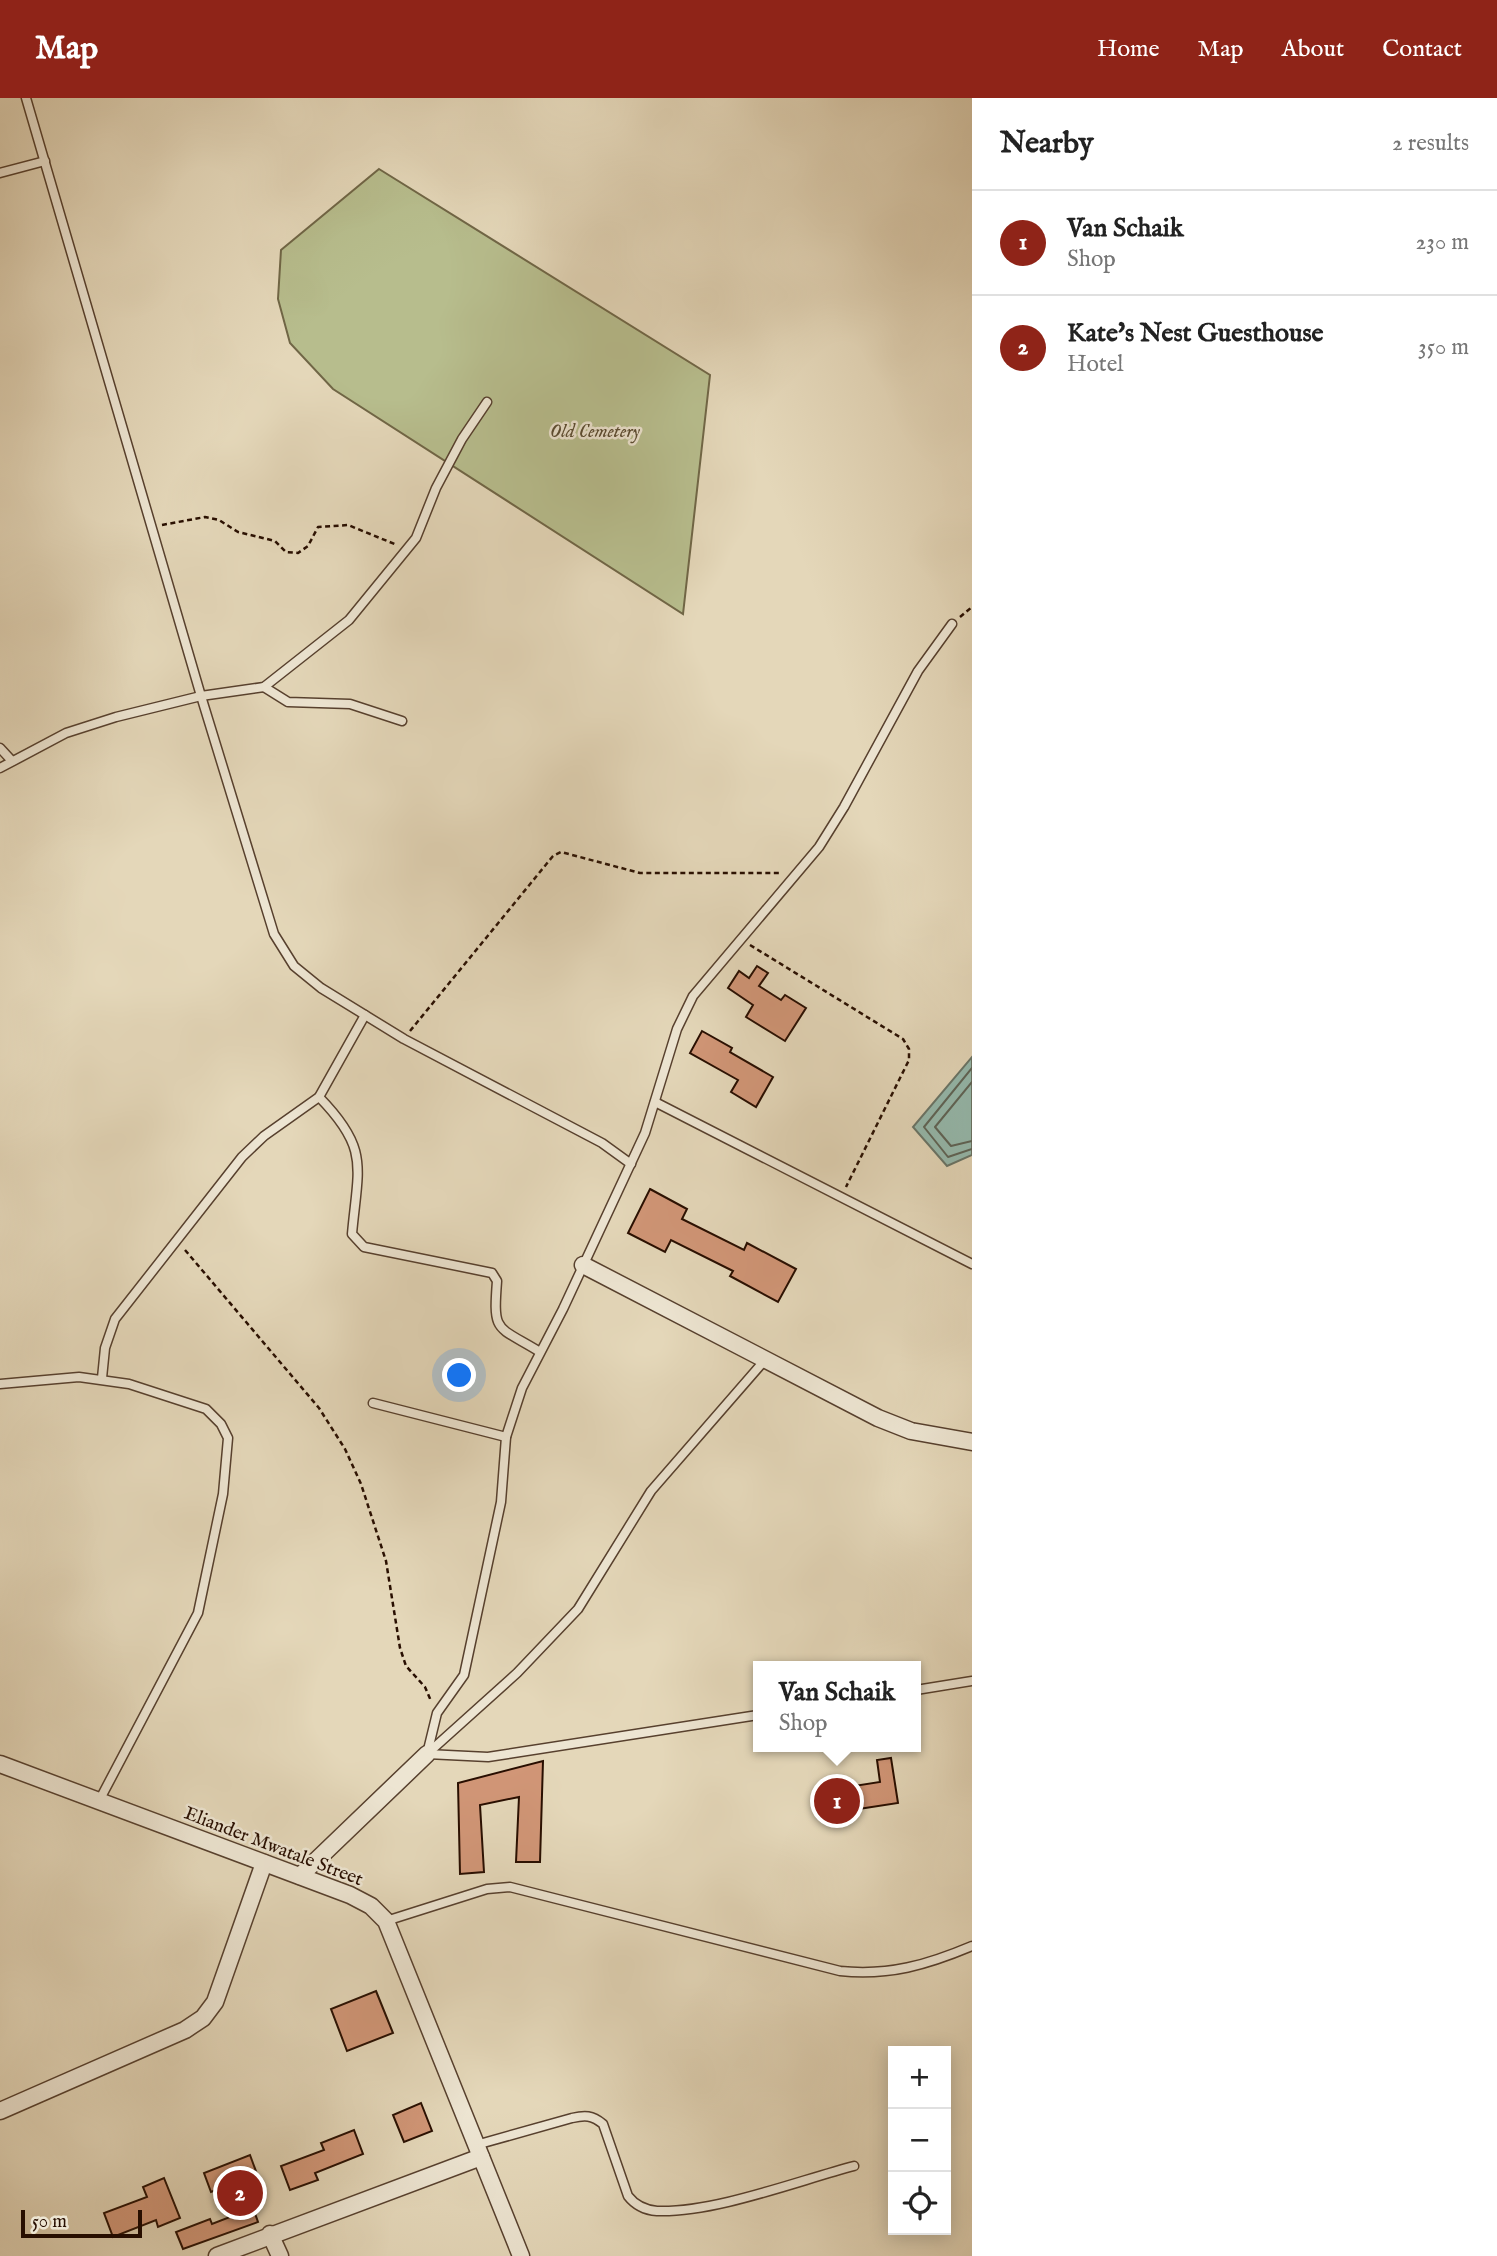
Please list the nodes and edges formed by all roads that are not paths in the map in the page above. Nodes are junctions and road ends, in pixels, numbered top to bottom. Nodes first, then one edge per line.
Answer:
1 (26, 98) edge
2 (45, 161) junction
3 (0, 173) edge
4 (487, 402) dead end
5 (952, 624) dead end
6 (264, 687) junction
7 (201, 696) junction
8 (402, 722) dead end
9 (0, 748) edge
10 (12, 761) junction
11 (0, 768) edge
12 (365, 1015) junction
13 (319, 1097) junction
14 (655, 1102) junction
15 (631, 1164) junction
16 (972, 1264) edge
17 (583, 1265) junction
18 (540, 1352) junction
19 (764, 1361) junction
20 (102, 1378) junction
21 (0, 1384) edge
22 (373, 1403) dead end
23 (506, 1437) junction
24 (972, 1442) edge
25 (972, 1681) edge
26 (921, 1689) edge
27 (753, 1716) edge
28 (427, 1754) junction
29 (0, 1764) edge
30 (99, 1801) junction
31 (264, 1863) junction
32 (300, 1876) junction
33 (386, 1921) junction
34 (972, 1946) edge
35 (0, 2111) edge
36 (478, 2151) junction
37 (854, 2166) dead end
38 (271, 2234) junction
39 (217, 2256) edge
40 (280, 2256) edge
41 (521, 2256) edge

1 - 2 lane
2 - 3 lane
2 - 7 lane
4 - 6 lane
5 - 14 lane
6 - 7 lane
6 - 8 lane
7 - 10 lane
7 - 12 lane
9 - 10 lane
10 - 11 lane
12 - 13 lane
12 - 15 lane
13 - 18 lane
13 - 20 lane
14 - 15 lane
14 - 16 lane
15 - 17 lane
17 - 18 lane
17 - 19 street
18 - 23 lane
19 - 24 street
19 - 28 lane
20 - 21 lane
20 - 30 lane
22 - 23 lane
23 - 28 lane
25 - 26 lane
27 - 28 lane
28 - 32 street
29 - 30 street, Eliander Mwatale Street
30 - 31 street, Eliander Mwatale Street
31 - 32 street, Eliander Mwatale Street
31 - 35 street
32 - 33 street, Eliander Mwatale Street
33 - 34 lane
33 - 36 street
36 - 37 lane
36 - 38 street
36 - 41 street
38 - 39 street
38 - 40 street

